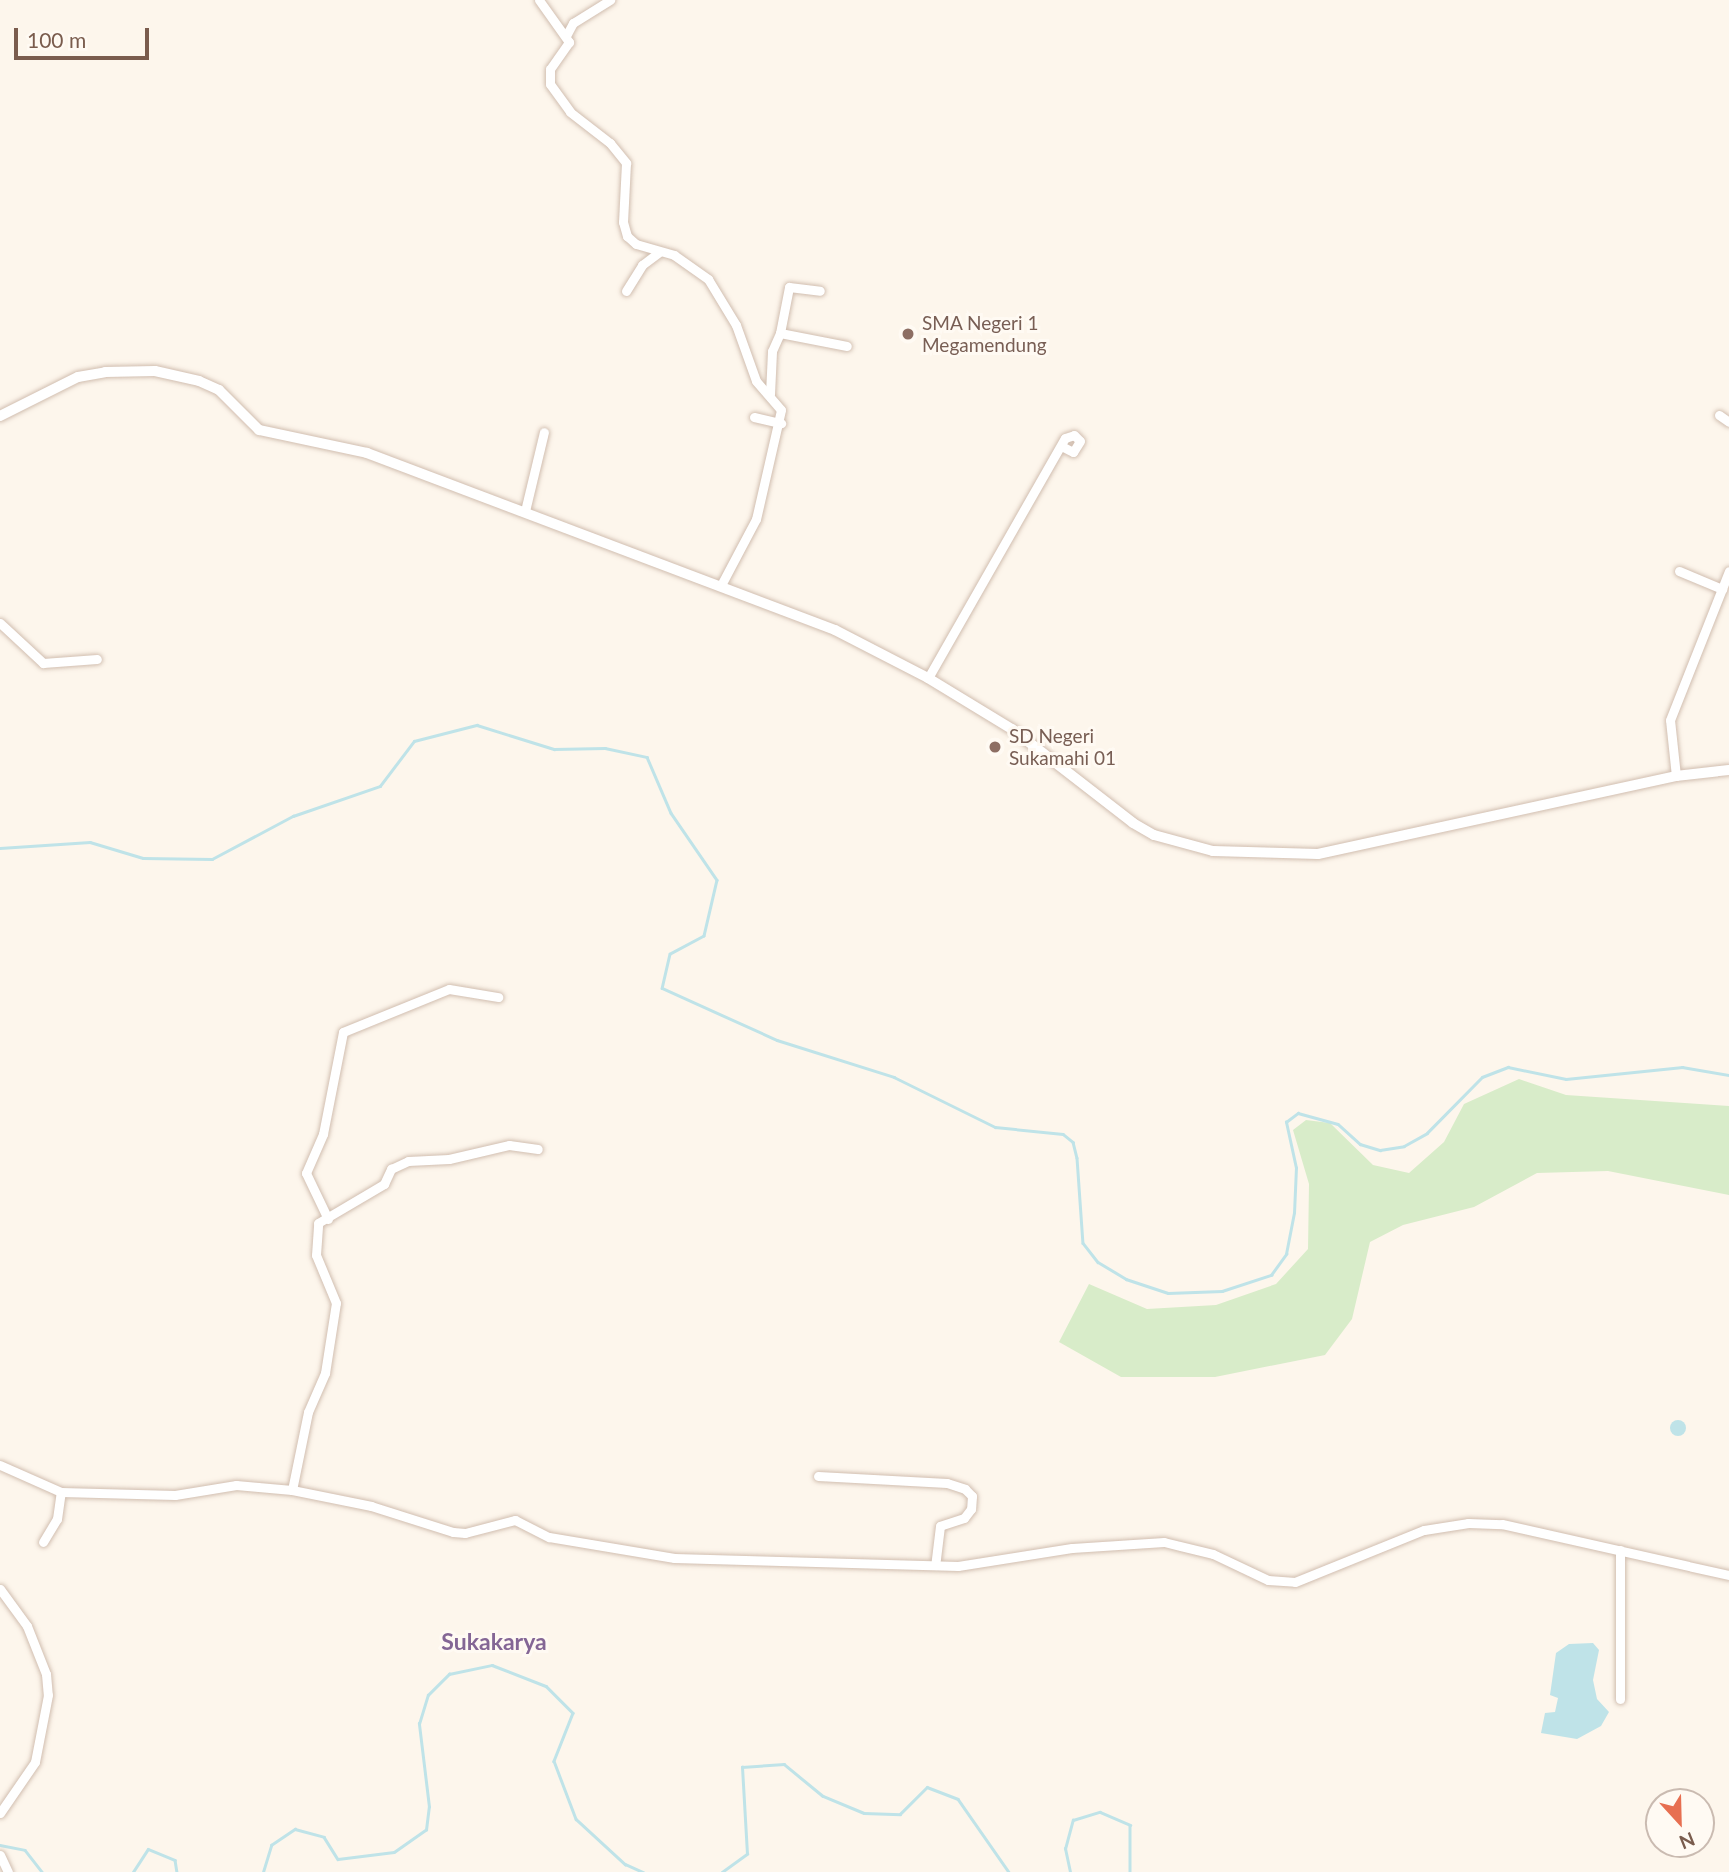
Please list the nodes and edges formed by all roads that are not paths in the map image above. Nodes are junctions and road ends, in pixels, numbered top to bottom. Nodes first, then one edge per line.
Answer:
1 (538, 0) edge
2 (610, 0) edge
3 (566, 36) junction
4 (659, 252) junction
5 (626, 291) dead end
6 (820, 291) dead end
7 (779, 333) junction
8 (847, 346) dead end
9 (770, 394) junction
10 (1719, 415) dead end
11 (0, 416) edge
12 (754, 417) dead end
13 (1729, 422) edge
14 (781, 423) junction
15 (544, 432) dead end
16 (1063, 447) dead end
17 (525, 511) junction
18 (1679, 571) dead end
19 (1729, 571) edge
20 (721, 585) junction
21 (1722, 589) junction
22 (0, 623) edge
23 (97, 659) dead end
24 (928, 678) junction
25 (1729, 770) edge
26 (1676, 776) junction
27 (498, 997) dead end
28 (538, 1149) dead end
29 (328, 1219) junction
30 (0, 1465) edge
31 (818, 1476) dead end
32 (292, 1490) junction
33 (61, 1492) junction
34 (43, 1542) dead end
35 (1620, 1550) junction
36 (935, 1564) junction
37 (1729, 1575) edge
38 (0, 1588) edge
39 (1620, 1699) dead end
40 (0, 1813) edge

1 - 3 street
2 - 3 street
3 - 4 street
4 - 5 street
4 - 9 street
6 - 7 street
7 - 8 street
7 - 9 street
9 - 14 street
10 - 13 street
11 - 17 street
12 - 14 street
14 - 20 street
15 - 17 street
16 - 24 street
17 - 20 street
18 - 21 street
19 - 21 street
20 - 24 street
21 - 26 street
22 - 23 street
24 - 26 street
25 - 26 street
27 - 29 street
28 - 29 street
29 - 32 street
30 - 33 street
31 - 36 street
32 - 33 street
32 - 36 street
33 - 34 street
35 - 36 street
35 - 37 street
35 - 39 street
38 - 40 street

